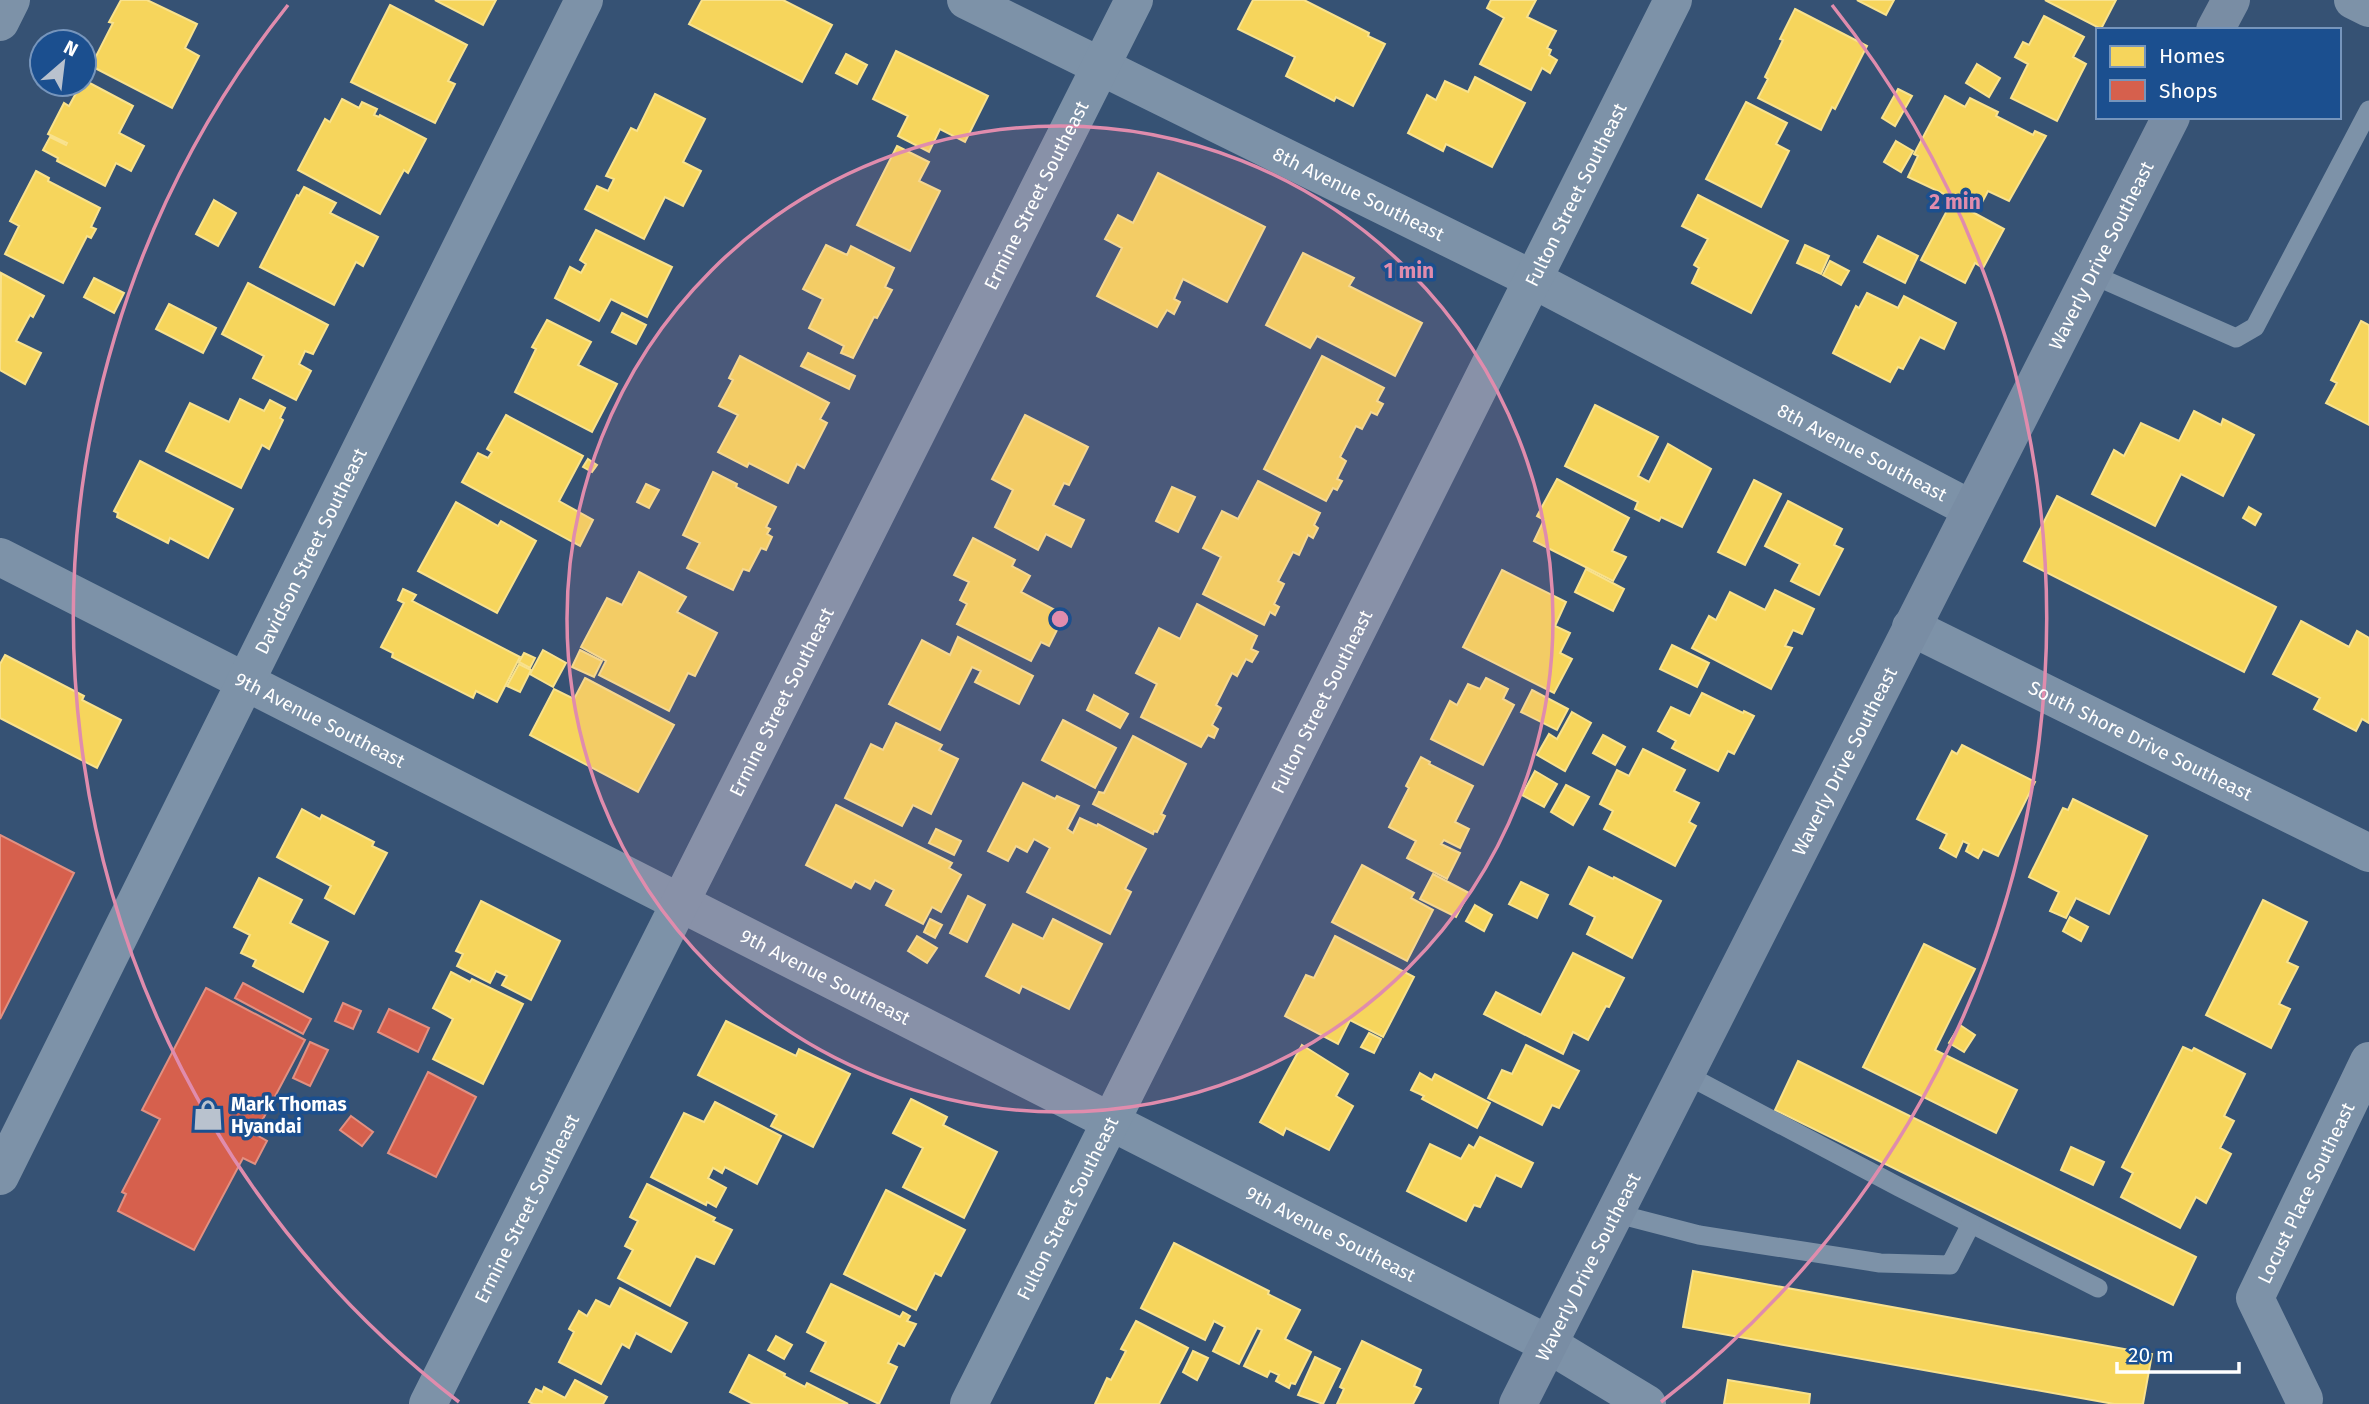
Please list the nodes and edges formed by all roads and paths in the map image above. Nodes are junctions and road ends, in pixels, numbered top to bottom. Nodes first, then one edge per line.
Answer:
1 (11, 0) edge
2 (584, 0) edge
3 (966, 0) edge
4 (1134, 0) edge
5 (1673, 0) edge
6 (2231, 0) edge
7 (2353, 0) edge
8 (2369, 8) edge
9 (0, 22) edge
10 (2217, 28) edge
11 (1101, 66) junction
12 (2369, 110) edge
13 (2170, 119) edge
14 (2091, 274) junction
15 (1532, 279) junction
16 (1971, 509) junction
17 (0, 557) edge
18 (1911, 627) junction
19 (245, 681) junction
20 (2369, 853) edge
21 (680, 903) junction
22 (2369, 1061) edge
23 (1685, 1074) junction
24 (1111, 1122) junction
25 (0, 1176) edge
26 (1614, 1213) junction
27 (1971, 1224) junction
28 (2098, 1288) dead end
29 (1548, 1344) junction
30 (2304, 1399) dead end
31 (428, 1404) edge
32 (970, 1404) edge
33 (1518, 1404) edge
34 (1647, 1404) edge

1 - 9 street
2 - 19 street, Davidson Street Southeast
3 - 11 street, 8th Avenue Southeast
4 - 11 street, Ermine Street Southeast
5 - 15 street, Fulton Street Southeast
6 - 10 main road
7 - 8 street
11 - 15 street, 8th Avenue Southeast
11 - 21 street, Ermine Street Southeast
12 - 14 lane
13 - 14 main road, Waverly Drive Southeast
14 - 16 main road, Waverly Drive Southeast
15 - 16 street, 8th Avenue Southeast
15 - 24 street, Fulton Street Southeast
16 - 18 main road, Waverly Drive Southeast
17 - 19 street, 9th Avenue Southeast
18 - 20 street, South Shore Drive Southeast
18 - 23 main road, Waverly Drive Southeast
19 - 21 street, 9th Avenue Southeast
19 - 25 street, Davidson Street Southeast
21 - 24 street, 9th Avenue Southeast
21 - 31 street, Ermine Street Southeast
22 - 30 street, Locust Place Southeast
23 - 26 main road, Waverly Drive Southeast
23 - 27 lane
24 - 29 street, 9th Avenue Southeast
24 - 32 street, Fulton Street Southeast
26 - 27 lane
26 - 29 main road, Waverly Drive Southeast
27 - 28 lane
29 - 33 main road, Waverly Drive Southeast
29 - 34 street, 9th Avenue Southeast

